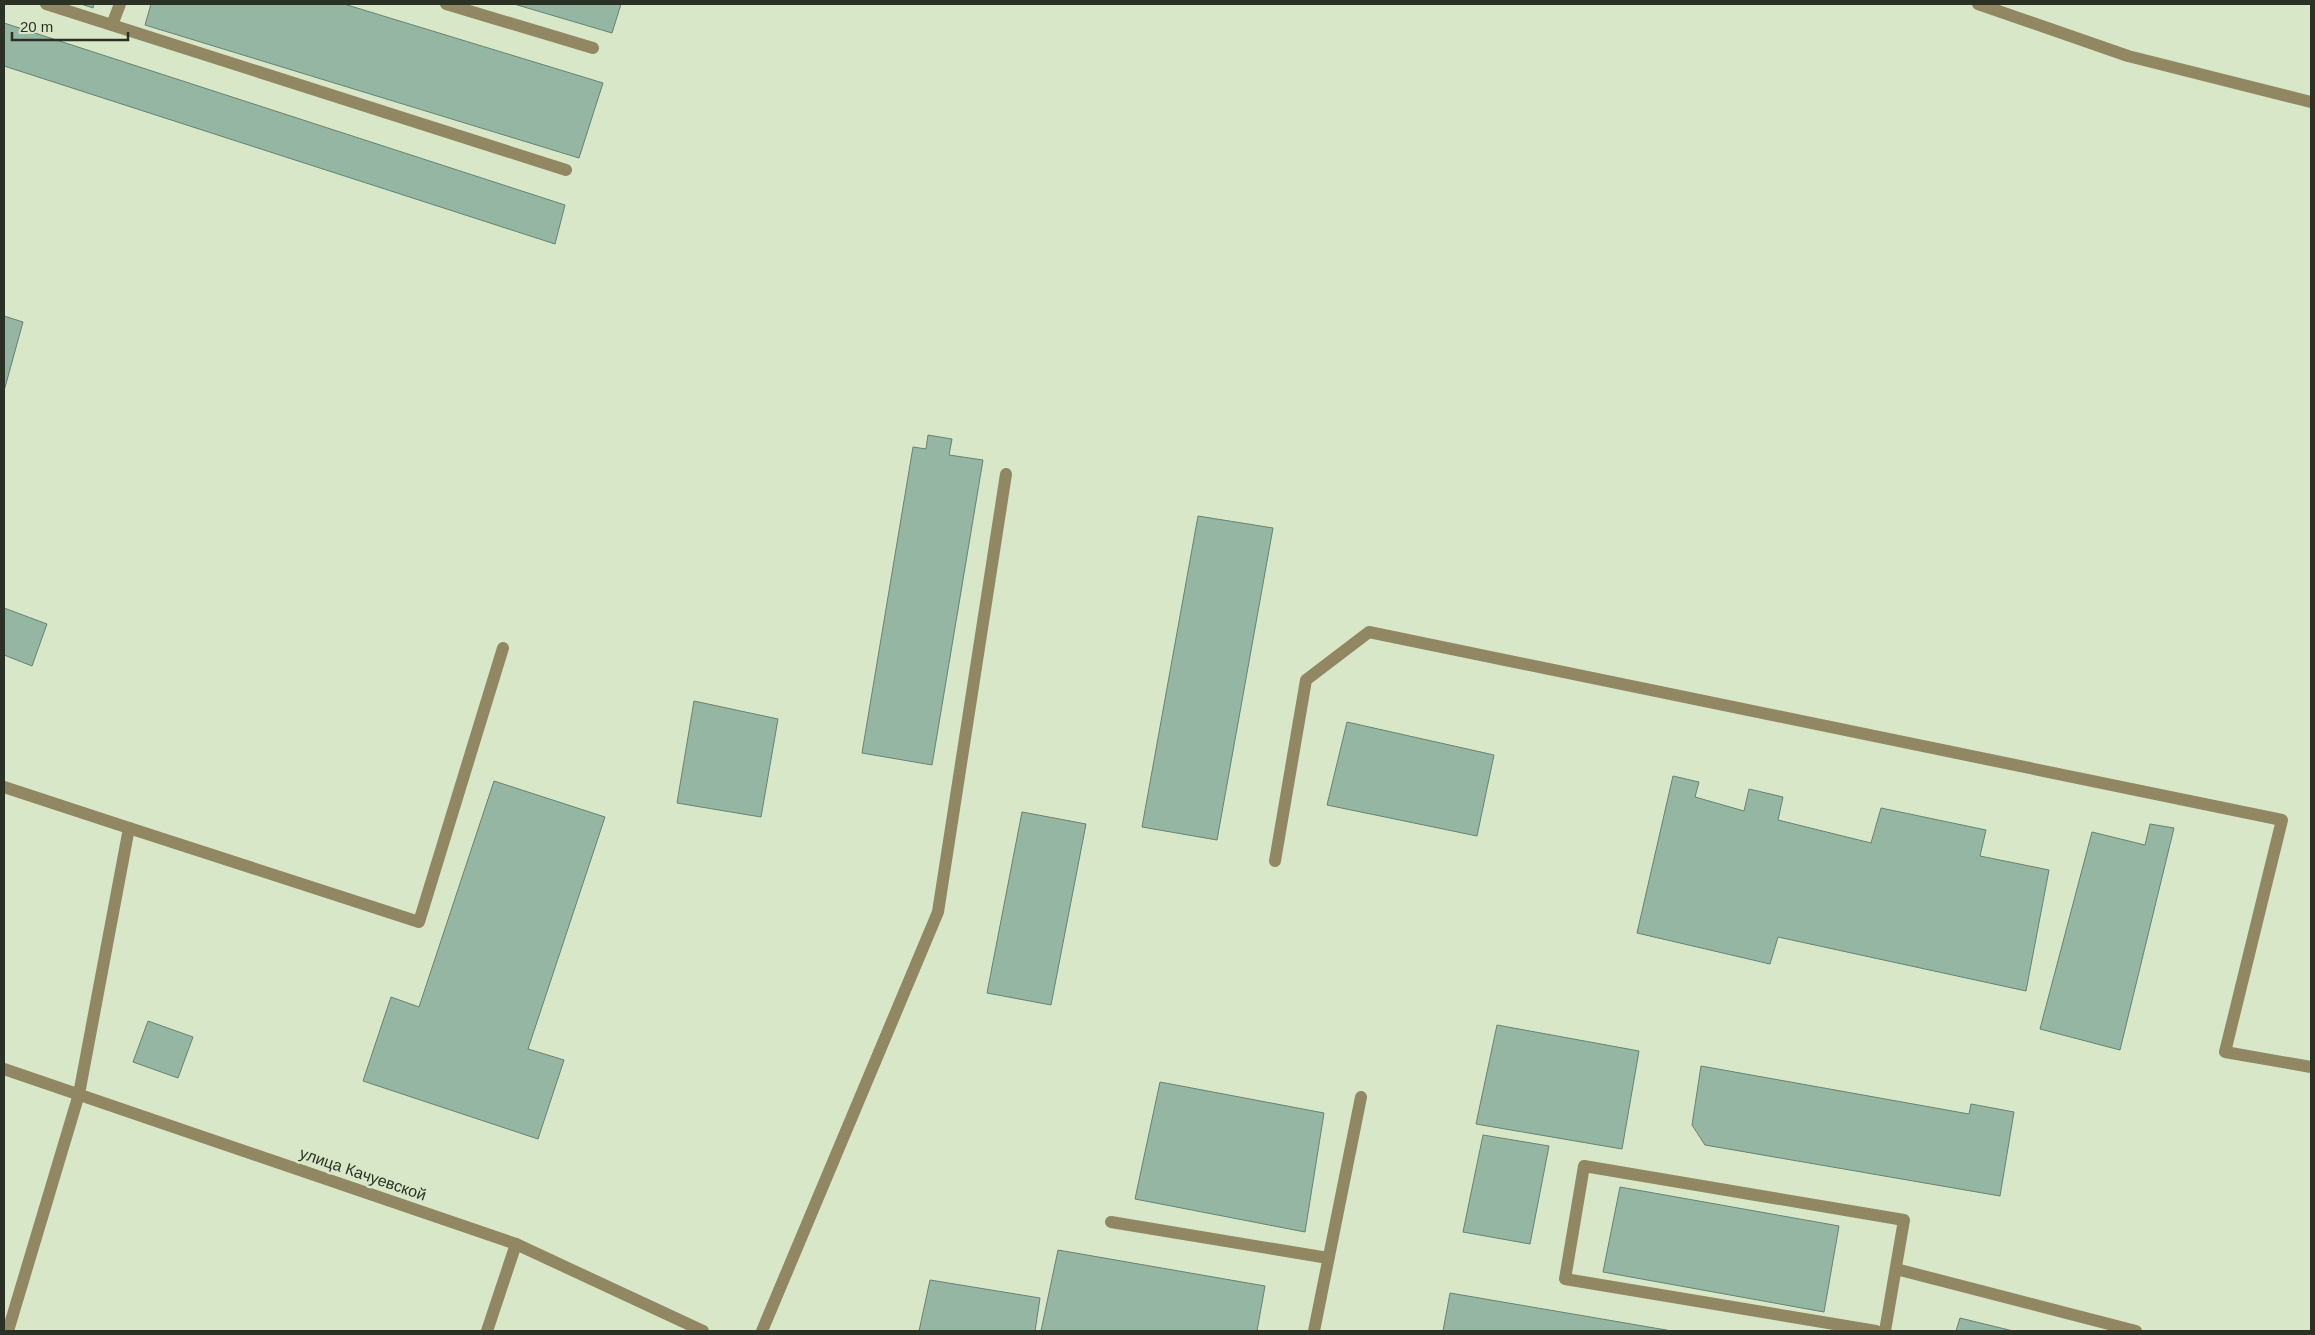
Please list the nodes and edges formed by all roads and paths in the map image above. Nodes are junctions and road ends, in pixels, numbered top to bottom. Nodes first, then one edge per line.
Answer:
1 (46, 4) edge
2 (120, 4) edge
3 (446, 4) edge
4 (1978, 4) edge
5 (112, 25) junction
6 (593, 48) dead end
7 (2311, 102) edge
8 (566, 170) dead end
9 (1006, 474) dead end
10 (503, 648) dead end
11 (4, 787) edge
12 (129, 828) junction
13 (1275, 861) dead end
14 (2311, 1067) edge
15 (4, 1069) edge
16 (79, 1094) junction
17 (1361, 1097) dead end
18 (1111, 1222) dead end
19 (516, 1244) junction
20 (1328, 1258) junction
21 (1896, 1269) junction
22 (8, 1331) edge
23 (487, 1331) edge
24 (703, 1331) edge
25 (762, 1331) edge
26 (1314, 1331) edge
27 (1876, 1331) edge
28 (1885, 1331) edge
29 (2133, 1331) edge

1 - 5 street
2 - 5 street
3 - 6 street
4 - 7 street
5 - 8 street
9 - 25 street
10 - 12 street
11 - 12 street
12 - 16 street
13 - 14 street
15 - 16 street, улица Качуевской
16 - 19 street, улица Качуевской
16 - 22 street
17 - 20 street
18 - 20 street
19 - 23 street
19 - 24 street, улица Качуевской
20 - 26 street
21 - 27 street
21 - 28 street
21 - 29 street

